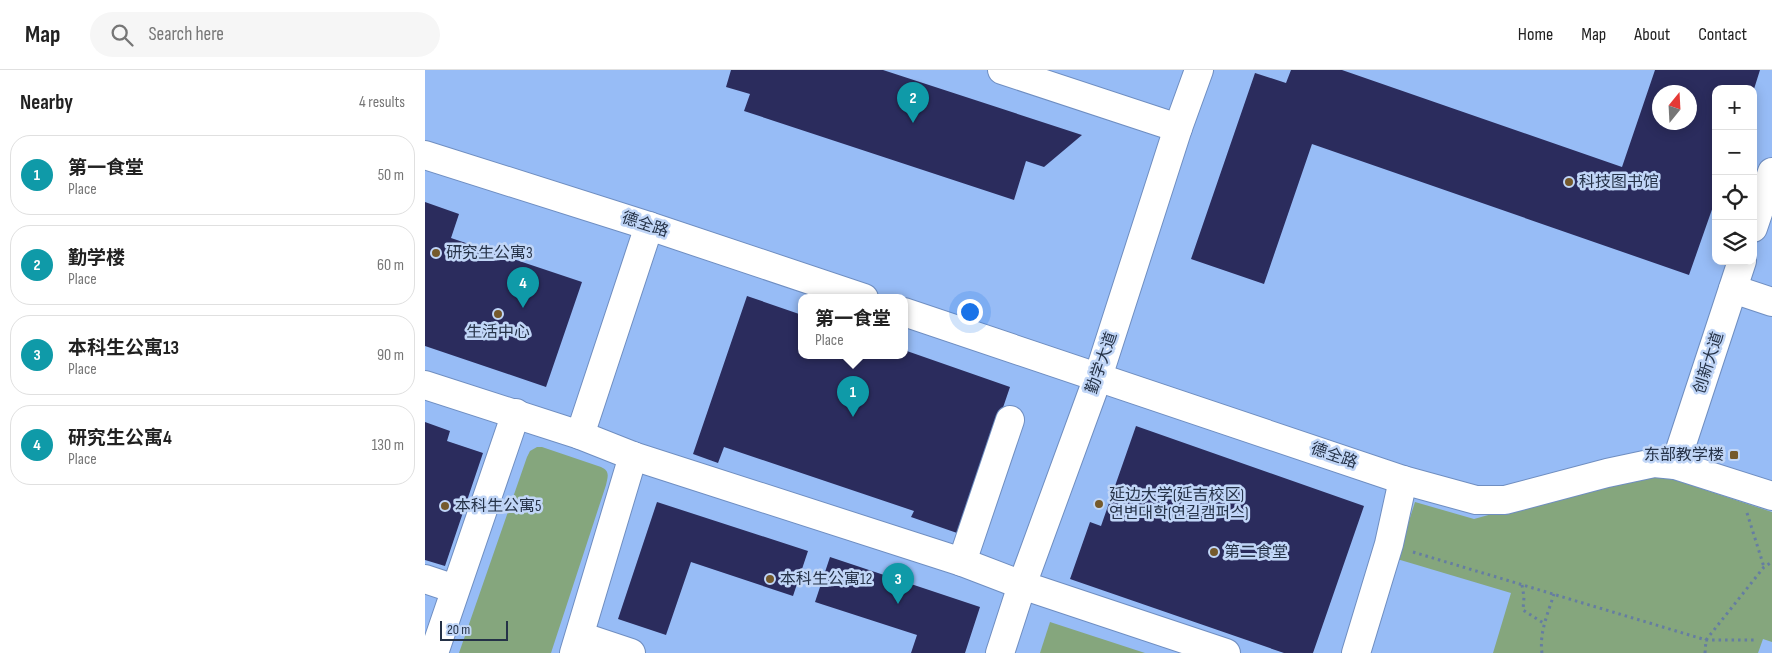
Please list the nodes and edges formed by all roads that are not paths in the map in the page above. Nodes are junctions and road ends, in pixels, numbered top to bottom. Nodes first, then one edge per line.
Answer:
1 (1002, 70) edge
2 (1199, 70) edge
3 (1178, 128) junction
4 (425, 155) edge
5 (1772, 172) edge
6 (1756, 220) edge
7 (649, 226) junction
8 (1741, 265) edge
9 (1733, 289) junction
10 (852, 294) edge
11 (1772, 302) edge
12 (908, 313) edge
13 (1098, 377) junction
14 (425, 385) edge
15 (516, 413) junction
16 (1010, 420) dead end
17 (580, 435) junction
18 (633, 456) junction
19 (1675, 465) junction
20 (1403, 480) junction
21 (1772, 496) edge
22 (962, 562) junction
23 (425, 579) edge
24 (1021, 584) junction
25 (455, 589) junction
26 (577, 644) edge
27 (433, 653) edge
28 (631, 653) edge
29 (1000, 653) edge
30 (1226, 653) edge
31 (1356, 653) edge

1 - 3 lane
2 - 3 lane, 勤学大道
3 - 13 lane, 勤学大道
4 - 7 lane, 德全路
5 - 6 lane
7 - 10 lane, 德全路
7 - 17 lane
8 - 9 lane, 创新大道
9 - 11 lane
9 - 19 lane, 创新大道
12 - 13 lane, 德全路
13 - 20 lane, 德全路
13 - 24 lane, 勤学大道
14 - 15 lane
15 - 17 lane
15 - 25 lane
16 - 22 lane
17 - 18 lane
18 - 22 lane
18 - 26 lane
19 - 20 lane, 德全路
19 - 21 lane, 德全路
20 - 31 lane
22 - 24 lane
23 - 25 lane
24 - 29 lane, 勤学大道
24 - 30 lane
25 - 27 lane
26 - 28 lane

